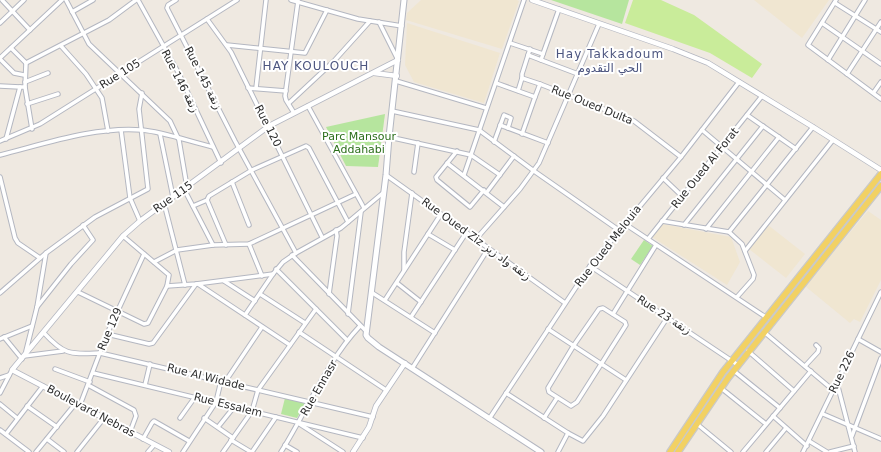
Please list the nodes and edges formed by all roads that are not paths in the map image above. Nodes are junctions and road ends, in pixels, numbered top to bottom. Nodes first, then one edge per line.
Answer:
1 (2, 0) edge
2 (24, 0) edge
3 (62, 0) edge
4 (66, 0) edge
5 (93, 0) edge
6 (137, 0) edge
7 (176, 0) edge
8 (237, 0) edge
9 (266, 0) edge
10 (291, 0) edge
11 (404, 0) edge
12 (524, 0) edge
13 (532, 0) edge
14 (865, 0) edge
15 (298, 2) junction
16 (835, 2) edge
17 (559, 9) junction
18 (327, 10) junction
19 (13, 11) junction
20 (72, 12) junction
21 (856, 16) junction
22 (207, 19) junction
23 (370, 21) junction
24 (378, 22) junction
25 (881, 22) edge
26 (0, 23) edge
27 (822, 23) junction
28 (599, 24) junction
29 (402, 26) junction
30 (877, 29) junction
31 (30, 30) junction
32 (881, 32) edge
33 (83, 33) junction
34 (181, 36) junction
35 (842, 38) junction
36 (510, 43) junction
37 (227, 45) junction
38 (61, 46) junction
39 (260, 47) junction
40 (11, 48) junction
41 (163, 48) junction
42 (530, 49) junction
43 (292, 51) junction
44 (862, 52) junction
45 (543, 54) junction
46 (528, 55) junction
47 (0, 59) edge
48 (398, 60) junction
49 (541, 60) junction
50 (828, 60) junction
51 (26, 63) junction
52 (881, 64) edge
53 (48, 73) dead end
54 (121, 73) junction
55 (374, 73) junction
56 (578, 74) junction
57 (847, 74) junction
58 (24, 76) junction
59 (522, 78) junction
60 (396, 79) junction
61 (739, 82) junction
62 (881, 82) edge
63 (496, 83) junction
64 (25, 84) junction
65 (540, 84) junction
66 (0, 86) edge
67 (20, 87) junction
68 (248, 88) junction
69 (256, 88) junction
70 (97, 89) junction
71 (518, 90) junction
72 (286, 91) junction
73 (874, 92) junction
74 (142, 93) junction
75 (58, 94) dead end
76 (569, 95) junction
77 (762, 96) junction
78 (535, 97) junction
79 (881, 99) edge
80 (289, 103) junction
81 (27, 104) junction
82 (308, 106) junction
83 (486, 108) junction
84 (392, 111) junction
85 (294, 113) junction
86 (747, 115) junction
87 (500, 125) junction
88 (269, 126) junction
89 (763, 126) junction
90 (813, 127) junction
91 (508, 128) junction
92 (32, 129) junction
93 (121, 130) junction
94 (142, 130) junction
95 (479, 130) junction
96 (702, 130) junction
97 (108, 131) junction
98 (160, 134) junction
99 (522, 134) junction
100 (389, 137) junction
101 (779, 137) junction
102 (6, 138) junction
103 (180, 140) junction
104 (833, 140) junction
105 (0, 141) edge
106 (494, 142) junction
107 (418, 143) junction
108 (548, 143) junction
109 (722, 147) junction
110 (213, 148) junction
111 (796, 148) junction
112 (240, 149) junction
113 (457, 151) junction
114 (0, 155) edge
115 (471, 155) junction
116 (514, 156) junction
117 (284, 157) junction
118 (681, 157) junction
119 (736, 160) junction
120 (447, 162) junction
121 (221, 163) junction
122 (252, 170) junction
123 (881, 170) edge
124 (534, 171) junction
125 (414, 172) dead end
126 (751, 173) junction
127 (881, 174) edge
128 (386, 175) junction
129 (464, 175) junction
130 (500, 175) junction
131 (0, 177) edge
132 (663, 178) junction
133 (232, 182) junction
134 (766, 185) junction
135 (186, 188) junction
136 (880, 190) edge
137 (486, 191) junction
138 (384, 192) junction
139 (412, 193) junction
140 (356, 194) junction
141 (682, 196) junction
142 (173, 197) junction
143 (130, 198) junction
144 (207, 200) junction
145 (785, 200) junction
146 (164, 203) junction
147 (338, 204) junction
148 (193, 206) junction
149 (504, 207) junction
150 (364, 208) junction
151 (360, 212) junction
152 (441, 214) junction
153 (311, 216) junction
154 (140, 221) junction
155 (662, 221) junction
156 (348, 222) junction
157 (625, 224) junction
158 (83, 225) junction
159 (249, 225) dead end
160 (684, 225) junction
161 (706, 228) junction
162 (283, 229) junction
163 (336, 230) junction
164 (620, 231) junction
165 (466, 232) junction
166 (729, 232) junction
167 (428, 234) junction
168 (124, 236) junction
169 (322, 238) junction
170 (476, 239) junction
171 (648, 239) junction
172 (250, 244) junction
173 (213, 245) junction
174 (226, 245) junction
175 (656, 245) junction
176 (488, 249) junction
177 (177, 250) junction
178 (455, 250) junction
179 (745, 251) junction
180 (296, 252) junction
181 (46, 253) junction
182 (144, 254) junction
183 (292, 255) junction
184 (40, 258) junction
185 (154, 262) junction
186 (590, 266) junction
187 (276, 269) junction
188 (404, 271) junction
189 (272, 274) junction
190 (262, 276) junction
191 (224, 281) junction
192 (397, 283) junction
193 (197, 284) junction
194 (185, 285) junction
195 (167, 286) junction
196 (627, 291) junction
197 (78, 292) junction
198 (371, 292) junction
199 (881, 292) edge
200 (0, 293) edge
201 (260, 294) junction
202 (329, 294) junction
203 (737, 297) junction
204 (385, 300) junction
205 (254, 301) junction
206 (421, 302) junction
207 (565, 303) junction
208 (37, 307) junction
209 (316, 308) junction
210 (118, 310) junction
211 (348, 314) junction
212 (613, 314) junction
213 (245, 315) junction
214 (411, 318) junction
215 (667, 318) junction
216 (767, 318) junction
217 (305, 323) junction
218 (32, 326) junction
219 (360, 326) junction
220 (262, 327) junction
221 (548, 329) junction
222 (365, 330) junction
223 (299, 332) junction
224 (764, 332) junction
225 (44, 333) junction
226 (435, 333) junction
227 (107, 334) junction
228 (2, 338) edge
229 (858, 339) junction
230 (348, 340) junction
231 (290, 345) junction
232 (574, 345) junction
233 (816, 345) dead end
234 (881, 346) edge
235 (63, 351) junction
236 (748, 351) junction
237 (880, 351) edge
238 (100, 352) junction
239 (24, 356) junction
240 (337, 357) junction
241 (881, 358) edge
242 (732, 360) junction
243 (405, 363) junction
244 (150, 364) junction
245 (602, 364) junction
246 (738, 365) junction
247 (805, 366) junction
248 (413, 367) junction
249 (55, 369) dead end
250 (12, 370) junction
251 (734, 371) junction
252 (811, 371) junction
253 (93, 373) junction
254 (9, 375) junction
255 (0, 378) edge
256 (626, 380) junction
257 (223, 381) junction
258 (837, 383) junction
259 (89, 384) junction
260 (145, 385) junction
261 (43, 386) junction
262 (721, 388) junction
263 (258, 390) junction
264 (386, 390) junction
265 (833, 390) junction
266 (794, 391) junction
267 (0, 393) edge
268 (506, 393) junction
269 (195, 397) junction
270 (557, 398) junction
271 (216, 402) junction
272 (310, 402) junction
273 (0, 404) edge
274 (78, 404) junction
275 (27, 406) junction
276 (234, 407) junction
277 (780, 408) junction
278 (252, 411) junction
279 (823, 414) junction
280 (773, 416) junction
281 (276, 417) junction
282 (373, 417) junction
283 (17, 418) junction
284 (104, 418) junction
285 (180, 418) dead end
286 (204, 418) junction
287 (489, 418) junction
288 (544, 418) junction
289 (298, 422) junction
290 (697, 424) junction
291 (766, 424) junction
292 (849, 425) junction
293 (57, 427) junction
294 (218, 427) junction
295 (786, 428) junction
296 (855, 428) junction
297 (0, 430) edge
298 (130, 432) junction
299 (6, 434) junction
300 (568, 434) junction
301 (852, 436) junction
302 (363, 438) junction
303 (47, 439) junction
304 (143, 439) junction
305 (232, 439) junction
306 (881, 439) edge
307 (809, 441) junction
308 (189, 442) junction
309 (285, 444) junction
310 (154, 445) junction
311 (806, 446) junction
312 (854, 446) junction
313 (29, 452) edge
314 (36, 452) edge
315 (64, 452) edge
316 (77, 452) edge
317 (148, 452) edge
318 (169, 452) edge
319 (183, 452) edge
320 (223, 452) edge
321 (252, 452) edge
322 (281, 452) edge
323 (297, 452) edge
324 (343, 452) edge
325 (353, 452) edge
326 (541, 452) edge
327 (558, 452) edge
328 (670, 452) edge
329 (678, 452) edge
330 (729, 452) edge
331 (743, 452) edge
332 (766, 452) edge
333 (803, 452) edge
334 (827, 452) edge
335 (830, 452) edge
336 (855, 452) edge

1 - 19 street
2 - 19 street
3 - 31 street
4 - 20 street
5 - 20 street
6 - 33 street
6 - 41 street, Rue 146 زنقة
7 - 34 street, Rue 145 زنقة
8 - 22 street, Rue 105
9 - 39 street
10 - 15 street
11 - 29 main road
12 - 36 street
13 - 17 street
14 - 21 street
15 - 18 street
15 - 43 street
16 - 21 street
16 - 27 street
17 - 28 street
17 - 45 street
18 - 23 street
18 - 43 street
19 - 26 street
19 - 31 street
20 - 33 street
21 - 30 street
21 - 35 street
22 - 34 street, Rue 105
22 - 37 street, Rue 120
23 - 24 street
23 - 80 street
24 - 29 street
24 - 48 street
25 - 30 street
27 - 35 street
27 - 50 street
28 - 56 street
28 - 61 street
29 - 48 main road
30 - 32 street
30 - 44 street
31 - 40 street
33 - 38 street
33 - 54 street
34 - 41 street, Rue 105
34 - 112 street, Rue 145 زنقة
35 - 44 street
35 - 50 street
36 - 42 street
36 - 63 street
37 - 39 street
37 - 68 street, Rue 120
38 - 51 street
38 - 70 street
39 - 43 street
39 - 69 street
40 - 47 street
40 - 51 street
41 - 54 street, Rue 105
41 - 110 street, Rue 146 زنقة
42 - 45 street
42 - 46 street
43 - 72 street
44 - 52 street
44 - 57 street
45 - 49 street
46 - 49 street
46 - 59 street
47 - 58 street
48 - 55 street, Rue 115
48 - 60 main road
49 - 56 street
50 - 57 street
51 - 58 street
53 - 64 street
54 - 70 street, Rue 105
54 - 74 street
55 - 60 street
55 - 82 street, Rue 115
56 - 76 street
57 - 73 street
58 - 64 street
59 - 65 street, Rue Oued Dulta
59 - 71 street
60 - 83 street
60 - 84 main road
61 - 77 street
61 - 96 street, Rue Oued Melouia
62 - 73 street
63 - 71 street, Rue Oued Dulta
63 - 83 street
64 - 67 street
64 - 81 street
65 - 76 street, Rue Oued Dulta
65 - 78 street, Rue Oued Dulta
66 - 67 street
67 - 102 street
68 - 69 street
68 - 88 street, Rue 120
69 - 72 street
70 - 92 street, Rue 105
70 - 97 street
71 - 78 street, Rue Oued Dulta
72 - 80 street
73 - 79 street
74 - 94 street
74 - 103 street
75 - 81 street
76 - 108 street
76 - 118 street, Rue Oued Dulta
77 - 86 street, Rue Oued Al Forat
77 - 90 street
78 - 99 street
80 - 85 street
81 - 92 street
82 - 85 street, Rue 115
82 - 140 street
83 - 95 street
84 - 95 street
84 - 100 main road
85 - 88 street, Rue 115
86 - 89 street
86 - 109 street, Rue Oued Al Forat
87 - 91 street
87 - 91 street
87 - 106 street
88 - 112 street, Rue 115
88 - 117 street, Rue 120
89 - 101 street
89 - 119 street
90 - 104 street
90 - 111 street
91 - 99 street
92 - 102 street, Rue 105
93 - 94 street
93 - 97 street
93 - 143 street
94 - 98 street
94 - 143 street
95 - 106 street
95 - 115 street
96 - 109 street
96 - 118 street, Rue Oued Melouia
97 - 114 street
98 - 103 street
98 - 142 street
99 - 108 street
100 - 107 street
100 - 128 main road
101 - 111 street
101 - 126 street
102 - 105 street, Rue 105
103 - 110 street
103 - 135 street
104 - 123 street
104 - 145 street
106 - 116 street
107 - 113 street
107 - 125 street
108 - 124 street
109 - 119 street
109 - 141 street, Rue Oued Al Forat
110 - 121 street, Rue 146 زنقة
111 - 134 street
112 - 121 street, Rue 115
112 - 122 street, Rue 145 زنقة
113 - 115 street
113 - 120 street
115 - 129 street
115 - 130 street
116 - 124 street
116 - 130 street
117 - 122 street
117 - 147 street
117 - 153 street, Rue 120
118 - 132 street, Rue Oued Melouia
119 - 126 street
119 - 160 street
120 - 129 street
120 - 137 street
121 - 135 street, Rue 115
122 - 133 street
122 - 162 street, Rue 145 زنقة
124 - 149 street
124 - 164 street
126 - 134 street
126 - 161 street
127 - 216 main road
128 - 138 main road
128 - 139 street, Rue Oued Ziz زنقة واد زيز
129 - 137 street
130 - 137 street
131 - 184 street
132 - 141 street
132 - 157 street, Rue Oued Melouia
133 - 144 street
133 - 159 street
134 - 145 street
134 - 166 street
135 - 142 street, Rue 115
135 - 148 street
136 - 224 main road
137 - 149 street
138 - 150 street
138 - 198 main road
139 - 152 street, Rue Oued Ziz زنقة واد زيز
139 - 188 street
140 - 147 street
140 - 150 street
141 - 155 street, Rue Oued Al Forat
142 - 146 street, Rue 115
143 - 154 street
143 - 158 street
144 - 148 street
144 - 174 street
145 - 179 street
146 - 154 street, Rue 115
146 - 177 street
147 - 153 street
147 - 156 street
148 - 173 street
149 - 170 street
150 - 151 street
151 - 156 street
151 - 211 street
152 - 165 street, Rue Oued Ziz زنقة واد زيز
152 - 167 street
153 - 162 street
153 - 169 street, Rue 120
154 - 168 street, Rue 115
155 - 160 street
155 - 171 street, Rue Oued Al Forat
156 - 163 street
157 - 164 street, Rue Oued Melouia
157 - 171 street
158 - 181 street
158 - 208 street
160 - 161 street
161 - 166 street
162 - 172 street
162 - 180 street, Rue 145 زنقة
163 - 169 street
163 - 202 street
164 - 186 street, Rue Oued Melouia
165 - 170 street, Rue Oued Ziz زنقة واد زيز
165 - 178 street
166 - 179 street
167 - 178 street
167 - 188 street
168 - 182 street
168 - 197 street, Rue 115
169 - 180 street
170 - 176 street, Rue Oued Ziz زنقة واد زيز
171 - 175 street
172 - 174 street
172 - 190 street
173 - 174 street
173 - 177 street
175 - 196 street
175 - 203 street
176 - 207 street, Rue Oued Ziz زنقة واد زيز
176 - 226 street
177 - 185 street
177 - 194 street
178 - 206 street
179 - 203 street
180 - 183 street
181 - 184 street
181 - 208 street
182 - 185 street
182 - 210 street, Rue 129
183 - 187 street
183 - 202 street
184 - 200 street
185 - 195 street
186 - 196 street, Rue 23 زنقة
186 - 207 street, Rue Oued Melouia
187 - 189 street
187 - 209 street
188 - 192 street
189 - 190 street
189 - 201 street
190 - 191 street
191 - 193 street
191 - 205 street
192 - 204 street
192 - 206 street
193 - 194 street
193 - 213 street
193 - 227 street
194 - 195 street
195 - 210 street
196 - 212 street
196 - 215 street, Rue 23 زنقة
197 - 210 street
197 - 225 street, Rue 115
198 - 204 street
198 - 222 main road
199 - 229 street, Rue 226
201 - 205 street
201 - 217 street
202 - 211 street
203 - 216 street
204 - 214 street
205 - 213 street
206 - 214 street
207 - 221 street, Rue Oued Melouia
208 - 218 street
209 - 217 street
209 - 230 street
210 - 227 street, Rue 129
211 - 219 street
212 - 232 street
212 - 245 street
213 - 220 street
214 - 226 street
215 - 242 street, Rue 23 زنقة
215 - 256 street
216 - 242 main road
217 - 223 street
218 - 228 street
218 - 239 street
219 - 222 street
219 - 230 street, Rue Ennasr
220 - 231 street
220 - 257 street
221 - 232 street
221 - 268 street, Rue Oued Melouia
222 - 243 main road
223 - 231 street
223 - 240 street
224 - 236 main road
224 - 247 street
225 - 235 street
225 - 239 street, Rue 115
226 - 248 street
227 - 238 street, Rue 129
228 - 239 street
229 - 237 street
229 - 258 street, Rue 226
230 - 240 street, Rue Ennasr
231 - 263 street
232 - 245 street
232 - 270 street
233 - 247 street
234 - 237 street
235 - 238 street, Rue Al Widade
235 - 239 street, Rue Al Widade
236 - 246 main road
236 - 266 street
238 - 244 street, Rue Al Widade
238 - 253 street, Rue 129
239 - 250 street, Rue 115
240 - 264 street
240 - 272 street, Rue Ennasr
241 - 296 street
242 - 246 street, Rue 23 زنقة
242 - 328 main road
243 - 248 main road
243 - 264 street
244 - 257 street, Rue Al Widade
244 - 260 street
245 - 256 street
245 - 270 street
246 - 251 main road
247 - 252 street
248 - 287 main road
249 - 259 street
250 - 254 street
250 - 261 street, Boulevard Nebras
251 - 262 main road
251 - 277 street
252 - 265 street
252 - 266 street
253 - 259 street, Rue 129
253 - 260 street, Rue Essalem
254 - 255 street
254 - 267 street
256 - 300 street
257 - 263 street, Rue Al Widade
257 - 271 street
258 - 265 street, Rue 226
258 - 292 street
259 - 274 street, Rue 129
259 - 298 street
260 - 269 street, Rue Essalem
261 - 274 street, Boulevard Nebras
261 - 275 street
262 - 290 main road
262 - 291 street
263 - 272 street, Rue Al Widade
263 - 278 street
264 - 282 street
265 - 279 street, Rue 226
266 - 277 street
268 - 287 street, Rue Oued Melouia
268 - 288 street
269 - 271 street, Rue Essalem
269 - 285 street
270 - 288 street
271 - 276 street, Rue Essalem
271 - 286 street
272 - 282 street, Rue Al Widade
272 - 289 street, Rue Ennasr
273 - 283 street
274 - 284 street, Boulevard Nebras
274 - 293 street, Rue 129
275 - 283 street
275 - 293 street
276 - 278 street, Rue Essalem
276 - 294 street
277 - 280 street
278 - 281 street, Rue Essalem
278 - 305 street
279 - 292 street
279 - 307 street, Rue 226
280 - 291 street
280 - 295 street
281 - 289 street, Rue Essalem
281 - 321 street
282 - 302 street
283 - 299 street
284 - 298 street, Boulevard Nebras
284 - 316 street
286 - 294 street
286 - 308 street
287 - 326 main road
288 - 300 street
289 - 302 street, Rue Essalem
289 - 309 street, Rue Ennasr
289 - 324 street
290 - 329 main road
290 - 330 street
291 - 331 street
292 - 296 street
292 - 301 street
293 - 303 street, Rue 129
294 - 305 street
295 - 311 street
295 - 332 street
296 - 301 street
296 - 306 street
297 - 299 street
298 - 304 street, Boulevard Nebras
299 - 313 street
300 - 327 street
301 - 312 street
302 - 325 street
303 - 314 street, Rue 129
303 - 315 street
304 - 308 street
304 - 310 street, Boulevard Nebras
305 - 320 street
305 - 321 street
307 - 311 street, Rue 226
307 - 334 street
308 - 319 street
309 - 322 street, Rue Ennasr
309 - 323 street
310 - 317 street
310 - 318 street, Boulevard Nebras
311 - 333 street, Rue 226
312 - 335 street
312 - 336 street

